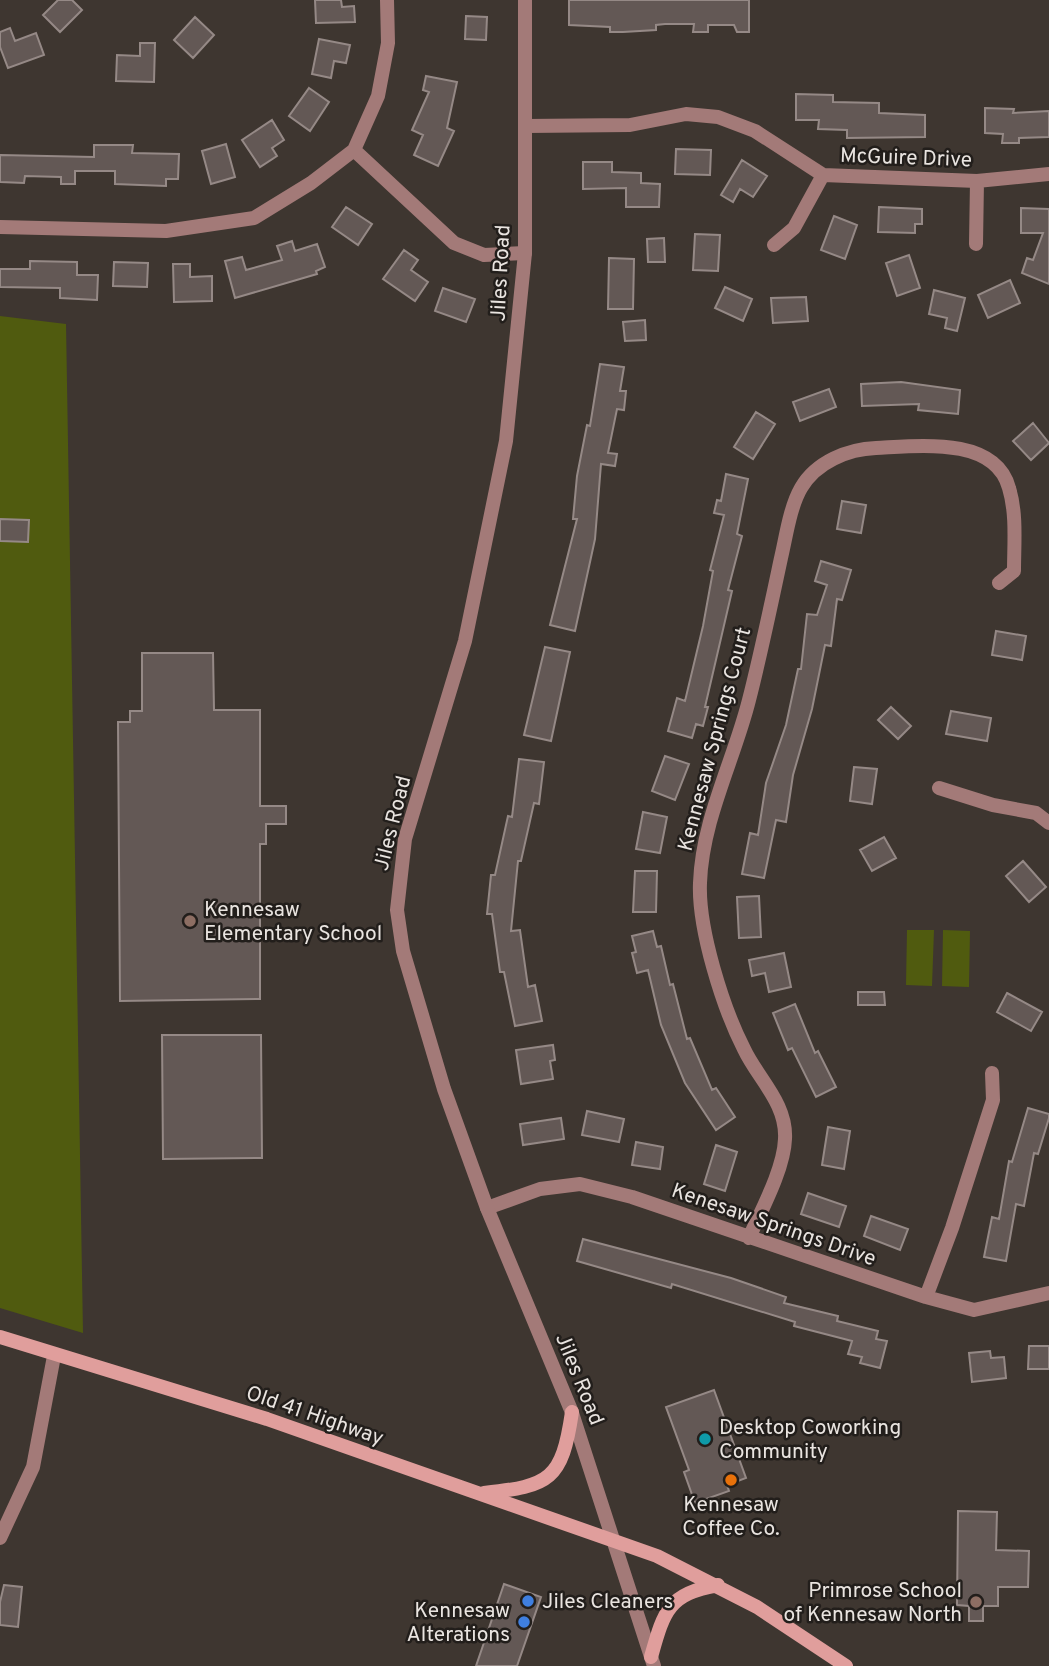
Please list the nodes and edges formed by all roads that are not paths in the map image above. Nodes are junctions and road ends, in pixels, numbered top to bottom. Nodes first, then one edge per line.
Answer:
1 (387, 0) edge
2 (525, 0) edge
3 (526, 126) junction
4 (354, 150) junction
5 (1049, 173) edge
6 (823, 175) junction
7 (977, 181) junction
8 (0, 227) edge
9 (976, 244) dead end
10 (774, 245) dead end
11 (525, 253) junction
12 (999, 583) dead end
13 (939, 788) dead end
14 (1048, 820) edge
15 (992, 1073) dead end
16 (487, 1208) junction
17 (749, 1238) junction
18 (1049, 1293) edge
19 (926, 1297) junction
20 (0, 1337) edge
21 (54, 1356) junction
22 (572, 1412) junction
23 (480, 1494) junction
24 (0, 1538) edge
25 (614, 1541) junction
26 (718, 1585) junction
27 (653, 1661) edge
28 (846, 1666) edge

1 - 4 street
2 - 3 street, Jiles Road
3 - 6 street, McGuire Drive
3 - 11 street, Jiles Road
4 - 8 street
4 - 11 street
5 - 7 street, McGuire Drive
6 - 7 street, McGuire Drive
6 - 10 street
7 - 9 street
11 - 16 street, Jiles Road
12 - 17 street, Kennesaw Springs Court
13 - 14 street
15 - 19 street
16 - 17 street, Kenesaw Springs Drive
16 - 22 street, Jiles Road
17 - 19 street, Kenesaw Springs Drive
18 - 19 street, Kenesaw Springs Drive
20 - 21 main road, Old 41 Highway
21 - 23 main road, Old 41 Highway
21 - 24 street
22 - 23 main road
22 - 25 street, Jiles Road
23 - 25 main road, Old 41 Highway
25 - 26 main road, Old 41 Highway
25 - 27 street, Jiles Road
26 - 27 main road
26 - 28 main road, Old 41 Highway

